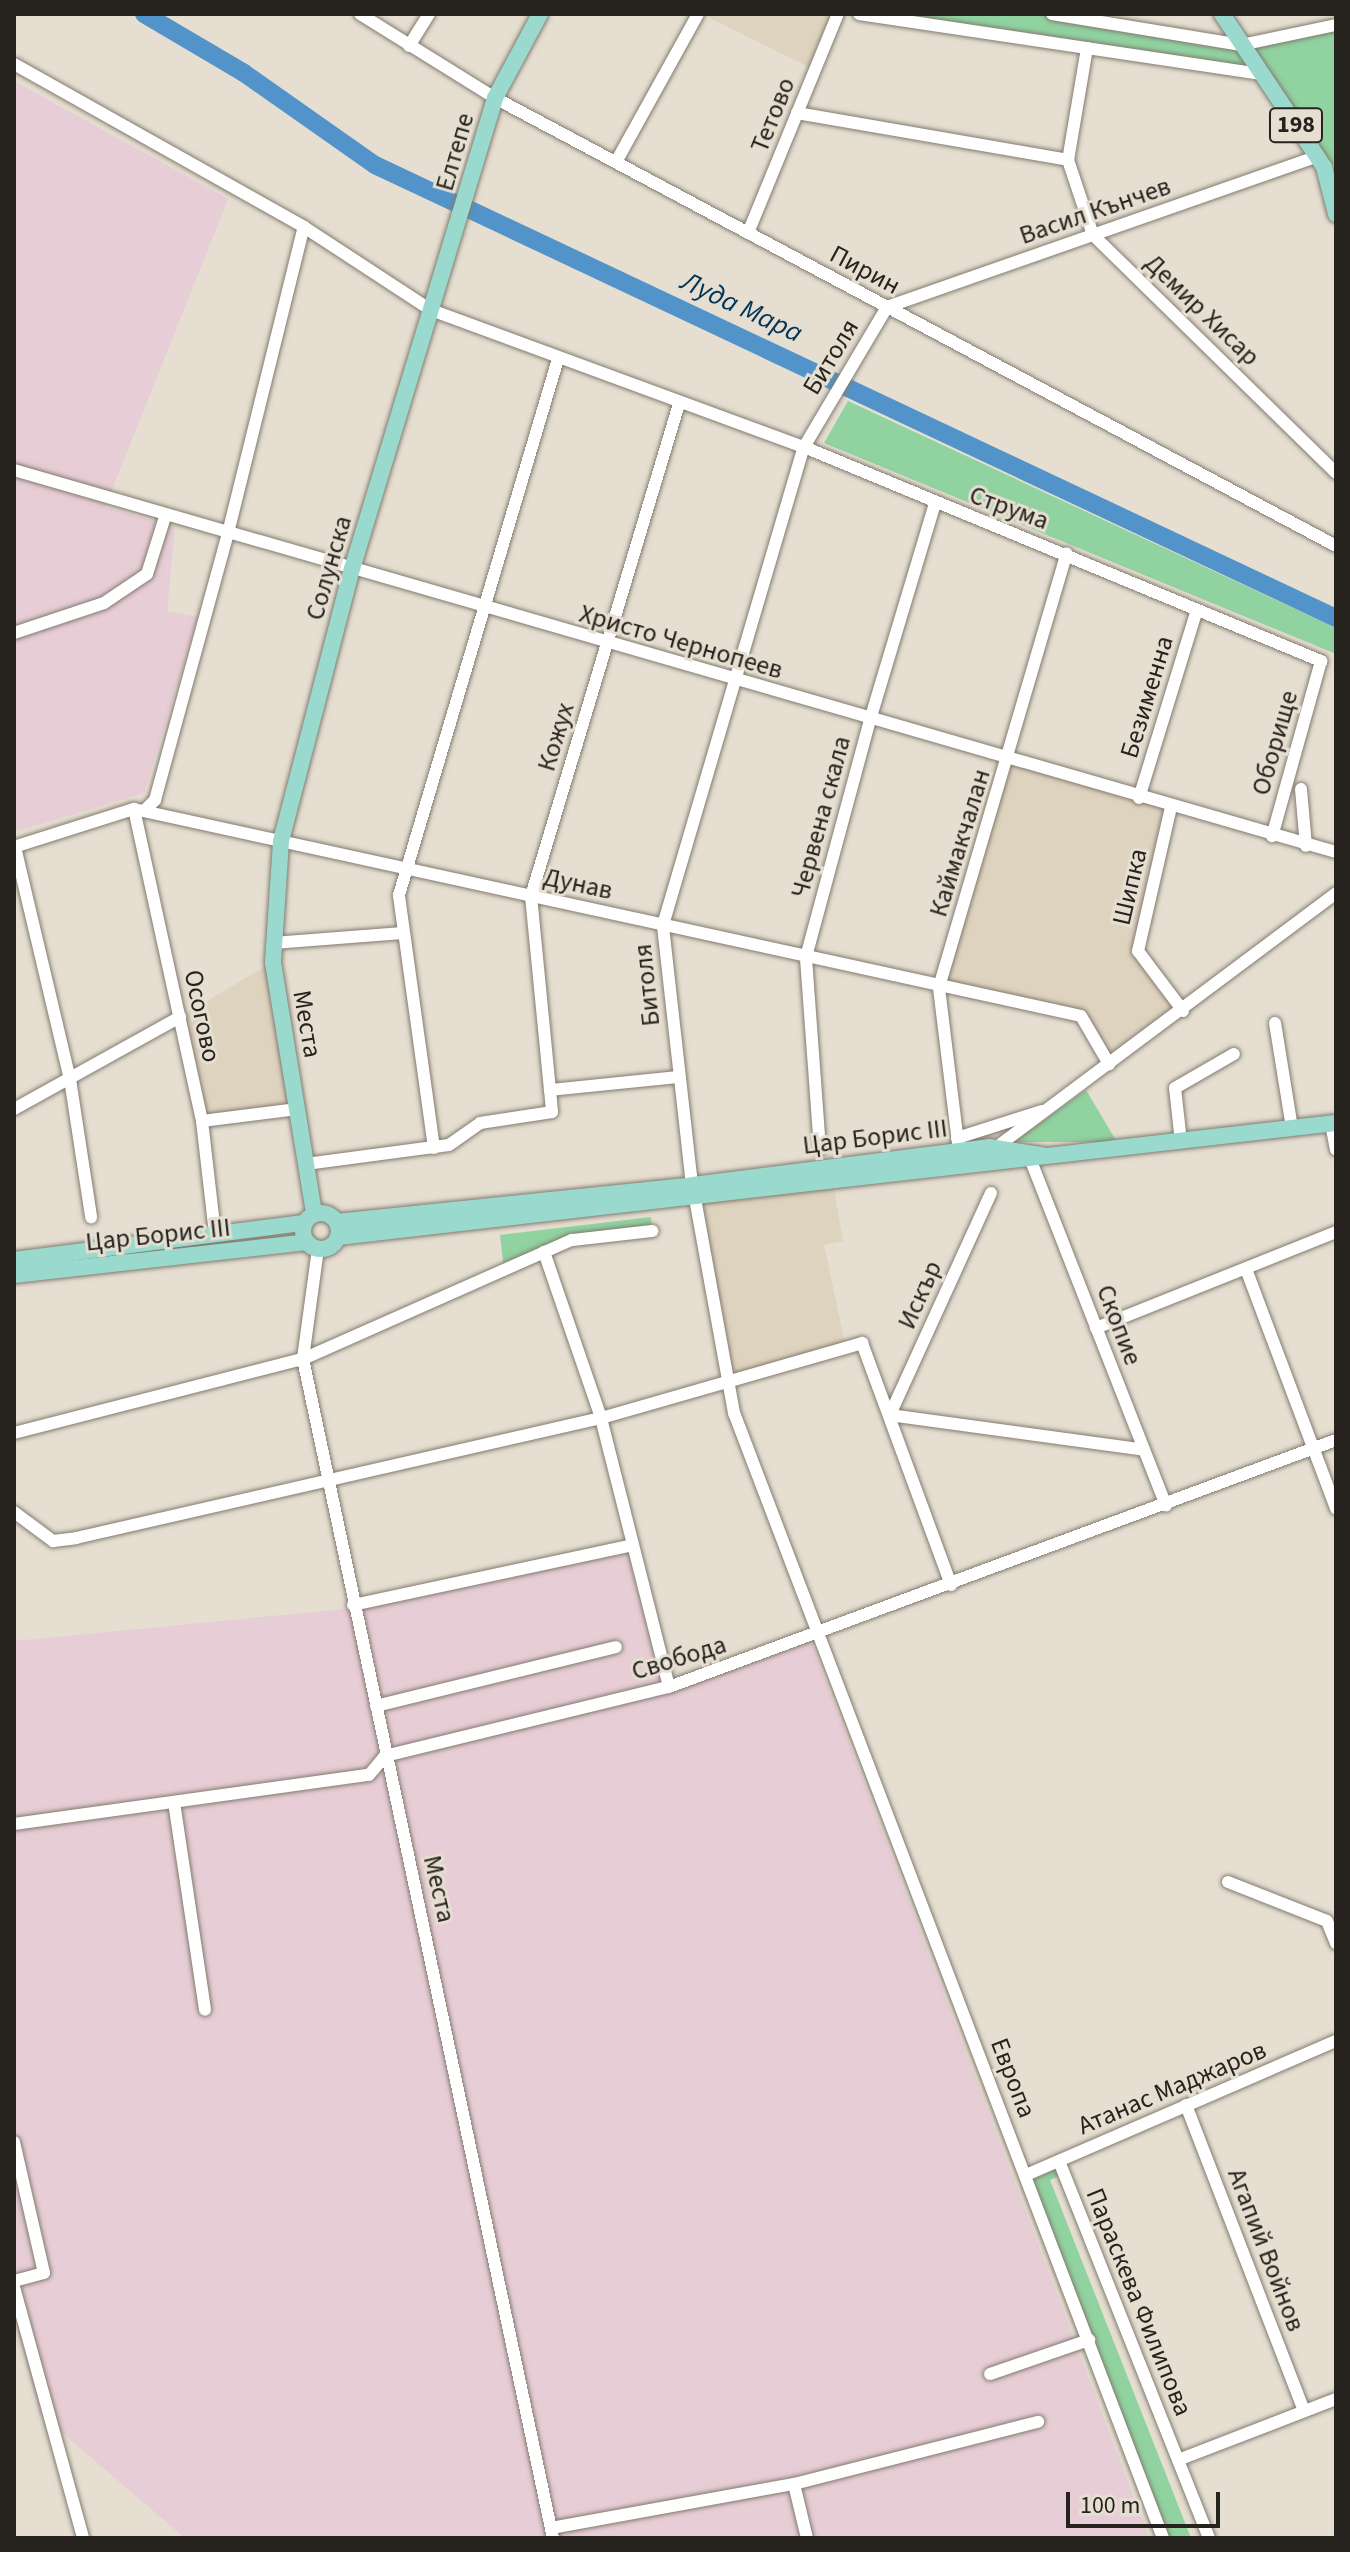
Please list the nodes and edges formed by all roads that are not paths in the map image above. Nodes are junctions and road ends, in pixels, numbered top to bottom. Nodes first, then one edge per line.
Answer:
1 (360, 14) edge
2 (429, 14) edge
3 (540, 14) edge
4 (698, 14) edge
5 (838, 14) edge
6 (859, 14) edge
7 (1052, 14) edge
8 (1222, 14) edge
9 (1336, 25) edge
10 (1241, 45) junction
11 (409, 46) junction
12 (1087, 48) junction
13 (14, 64) edge
14 (1262, 74) junction
15 (495, 98) junction
16 (797, 113) junction
17 (1317, 156) junction
18 (1068, 160) junction
19 (616, 162) junction
20 (1333, 189) edge
21 (1336, 214) edge
22 (304, 227) junction
23 (748, 233) junction
24 (1093, 235) junction
25 (887, 307) junction
26 (431, 310) junction
27 (558, 359) junction
28 (679, 404) junction
29 (804, 447) junction
30 (14, 470) edge
31 (1336, 473) edge
32 (935, 504) junction
33 (165, 517) junction
34 (228, 533) junction
35 (1336, 546) edge
36 (1067, 553) junction
37 (352, 569) junction
38 (485, 608) junction
39 (1197, 610) junction
40 (14, 633) edge
41 (606, 643) junction
42 (1321, 661) joint
43 (735, 681) junction
44 (870, 720) junction
45 (1009, 760) junction
46 (1301, 789) dead end
47 (1139, 798) junction
48 (1171, 807) junction
49 (139, 810) junction
50 (1272, 836) junction
51 (281, 841) junction
52 (1306, 846) junction
53 (14, 847) edge
54 (1334, 854) edge
55 (405, 868) junction
56 (1336, 893) edge
57 (531, 896) junction
58 (663, 925) junction
59 (403, 933) junction
60 (273, 943) junction
61 (806, 957) junction
62 (939, 987) junction
63 (1183, 1011) junction
64 (180, 1017) junction
65 (1275, 1023) dead end
66 (1234, 1054) dead end
67 (1109, 1064) junction
68 (679, 1077) junction
69 (70, 1079) junction
70 (550, 1090) junction
71 (1052, 1108) junction
72 (14, 1109) edge
73 (297, 1109) junction
74 (202, 1121) junction
75 (1333, 1123) edge
76 (1292, 1128) junction
77 (1181, 1142) junction
78 (958, 1144) junction
79 (993, 1146) junction
80 (434, 1148) junction
81 (820, 1149) dead end
82 (1336, 1150) edge
83 (1056, 1158) junction
84 (1031, 1161) junction
85 (306, 1164) junction
86 (990, 1166) junction
87 (694, 1191) junction
88 (991, 1193) dead end
89 (91, 1217) dead end
90 (309, 1218) junction
91 (337, 1229) junction
92 (652, 1231) dead end
93 (1336, 1232) edge
94 (215, 1234) junction
95 (312, 1246) junction
96 (544, 1252) junction
97 (14, 1260) edge
98 (1246, 1269) junction
99 (14, 1275) edge
100 (1096, 1328) junction
101 (303, 1359) junction
102 (727, 1383) junction
103 (890, 1415) junction
104 (601, 1418) junction
105 (14, 1433) edge
106 (1336, 1440) edge
107 (1314, 1448) junction
108 (1144, 1450) junction
109 (326, 1484) junction
110 (1166, 1506) junction
111 (1336, 1509) edge
112 (14, 1512) edge
113 (633, 1545) junction
114 (951, 1585) junction
115 (353, 1605) junction
116 (821, 1633) junction
117 (616, 1647) dead end
118 (669, 1687) junction
119 (376, 1706) junction
120 (385, 1756) junction
121 (174, 1802) junction
122 (14, 1824) edge
123 (1228, 1882) dead end
124 (1336, 1943) edge
125 (205, 2010) dead end
126 (1336, 2041) edge
127 (1186, 2105) junction
128 (14, 2142) edge
129 (1059, 2161) junction
130 (1026, 2175) junction
131 (14, 2281) edge
132 (14, 2287) edge
133 (1089, 2340) junction
134 (990, 2374) dead end
135 (1336, 2399) edge
136 (1304, 2411) junction
137 (1038, 2422) dead end
138 (1178, 2460) junction
139 (794, 2484) junction
140 (552, 2533) edge
141 (83, 2538) edge
142 (807, 2538) edge
143 (1163, 2538) edge
144 (1209, 2538) edge

1 - 11 street, Пирин
2 - 11 street
3 - 15 main road, Елтепе
4 - 19 street
5 - 16 street, Тетово
6 - 12 street
7 - 10 street
8 - 10 main road, 198
9 - 10 street
10 - 14 main road, 198
11 - 15 street, Пирин
12 - 14 street
12 - 18 street, Демир Хисар
13 - 22 street, Струма
14 - 17 main road, 198
15 - 19 street, Пирин
15 - 26 main road, Елтепе
16 - 18 street
16 - 23 street, Тетово
17 - 20 main road, 198
17 - 24 street, Васил Кънчев
18 - 24 street, Демир Хисар
19 - 23 street, Пирин
20 - 21 main road, 198
22 - 26 street, Струма
22 - 34 street
23 - 25 street, Пирин
24 - 25 street, Васил Кънчев
24 - 31 street, Демир Хисар
25 - 29 street, Битоля
25 - 35 street, Пирин
26 - 27 street, Струма
26 - 37 main road, Солунска
27 - 28 street, Струма
27 - 38 street
28 - 29 street, Струма
28 - 41 street, Кожух
29 - 32 street, Струма
29 - 43 street, Битоля
30 - 33 street, Христо Чернопеев
32 - 36 street, Струма
32 - 44 street, Червена скала
33 - 34 street, Христо Чернопеев
33 - 40 street
34 - 37 street, Христо Чернопеев
34 - 49 street
36 - 39 street, Струма
36 - 45 street, Каймакчалан
37 - 38 street, Христо Чернопеев
37 - 51 main road, Солунска
38 - 41 street, Христо Чернопеев
38 - 55 street
39 - 42 street, Струма
39 - 47 street, Безименна
41 - 43 street, Христо Чернопеев
41 - 57 street, Кожух
42 - 50 street, Оборище
43 - 44 street, Христо Чернопеев
43 - 58 street, Битоля
44 - 45 street, Христо Чернопеев
44 - 61 street, Червена скала
45 - 47 street, Христо Чернопеев
45 - 62 street, Каймакчалан
46 - 52 street
47 - 48 street, Христо Чернопеев
48 - 50 street, Христо Чернопеев
48 - 63 street, Шипка
49 - 51 street, Дунав
49 - 53 street
49 - 64 street, Осогово
50 - 52 street, Христо Чернопеев
51 - 55 street, Дунав
51 - 60 main road, Места
52 - 54 street, Христо Чернопеев
53 - 69 street
55 - 57 street, Дунав
55 - 59 street
56 - 63 street, Цар Борис III
57 - 58 street, Дунав
57 - 70 street, Кожух
58 - 61 street, Дунав
58 - 68 street, Битоля
59 - 60 street
59 - 80 street
60 - 73 main road, Места
61 - 62 street, Дунав
61 - 81 street, Червена скала
62 - 67 street, Дунав
62 - 78 street, Каймакчалан
63 - 67 street, Цар Борис III
64 - 69 street
64 - 74 street, Осогово
65 - 76 street
66 - 77 street
67 - 71 street, Цар Борис III
68 - 70 street
68 - 87 street, Битоля
69 - 72 street
69 - 89 street
70 - 80 street
71 - 78 street
71 - 79 street, Цар Борис III
73 - 74 street
73 - 85 main road, Места
74 - 94 street, Осогово
75 - 76 main road, Цар Борис III
75 - 82 street
76 - 77 main road, Цар Борис III
77 - 83 main road, Цар Борис III
78 - 79 main road, Цар Борис III
78 - 87 main road, Цар Борис III
79 - 83 main road
79 - 86 main road
80 - 85 street
83 - 84 main road, Цар Борис III
84 - 86 main road, Цар Борис III
84 - 100 street, Скопие
85 - 90 main road, Места
86 - 87 main road, Цар Борис III
87 - 91 main road, Цар Борис III
87 - 102 street, Битоля
88 - 103 street, Искър
90 - 91 main road
90 - 94 main road, Цар Борис III
90 - 95 main road, Места
91 - 95 main road
92 - 96 street
93 - 98 street
94 - 97 main road, Цар Борис III
95 - 99 main road, Цар Борис III
95 - 101 street, Места
96 - 101 street
96 - 104 street
98 - 100 street
98 - 107 street
100 - 108 street, Скопие
101 - 105 street
101 - 109 street, Места
102 - 103 street
102 - 104 street
102 - 116 street, Битоля
103 - 108 street
103 - 114 street
104 - 109 street
104 - 113 street
106 - 107 street, Свобода
107 - 110 street, Свобода
107 - 111 street
108 - 110 street, Скопие
109 - 112 street
109 - 115 street, Места
110 - 114 street, Свобода
113 - 115 street
113 - 118 street
114 - 116 street, Свобода
115 - 119 street, Места
116 - 118 street, Свобода
116 - 130 street, Европа
117 - 119 street
118 - 120 street, Свобода
119 - 120 street, Места
120 - 121 street, Свобода
120 - 140 street, Места
121 - 122 street, Свобода
121 - 125 street
123 - 124 street
126 - 127 street, Атанас Маджаров
127 - 129 street, Атанас Маджаров
127 - 136 street, Агапий Войнов
128 - 131 street
129 - 130 street, Атанас Маджаров
129 - 138 street, Параскева Филипова
130 - 133 street, Европа
132 - 141 street
133 - 134 street
133 - 143 street, Европа
135 - 136 street
136 - 138 street
137 - 139 street
138 - 144 street, Параскева Филипова
139 - 140 street
139 - 142 street

